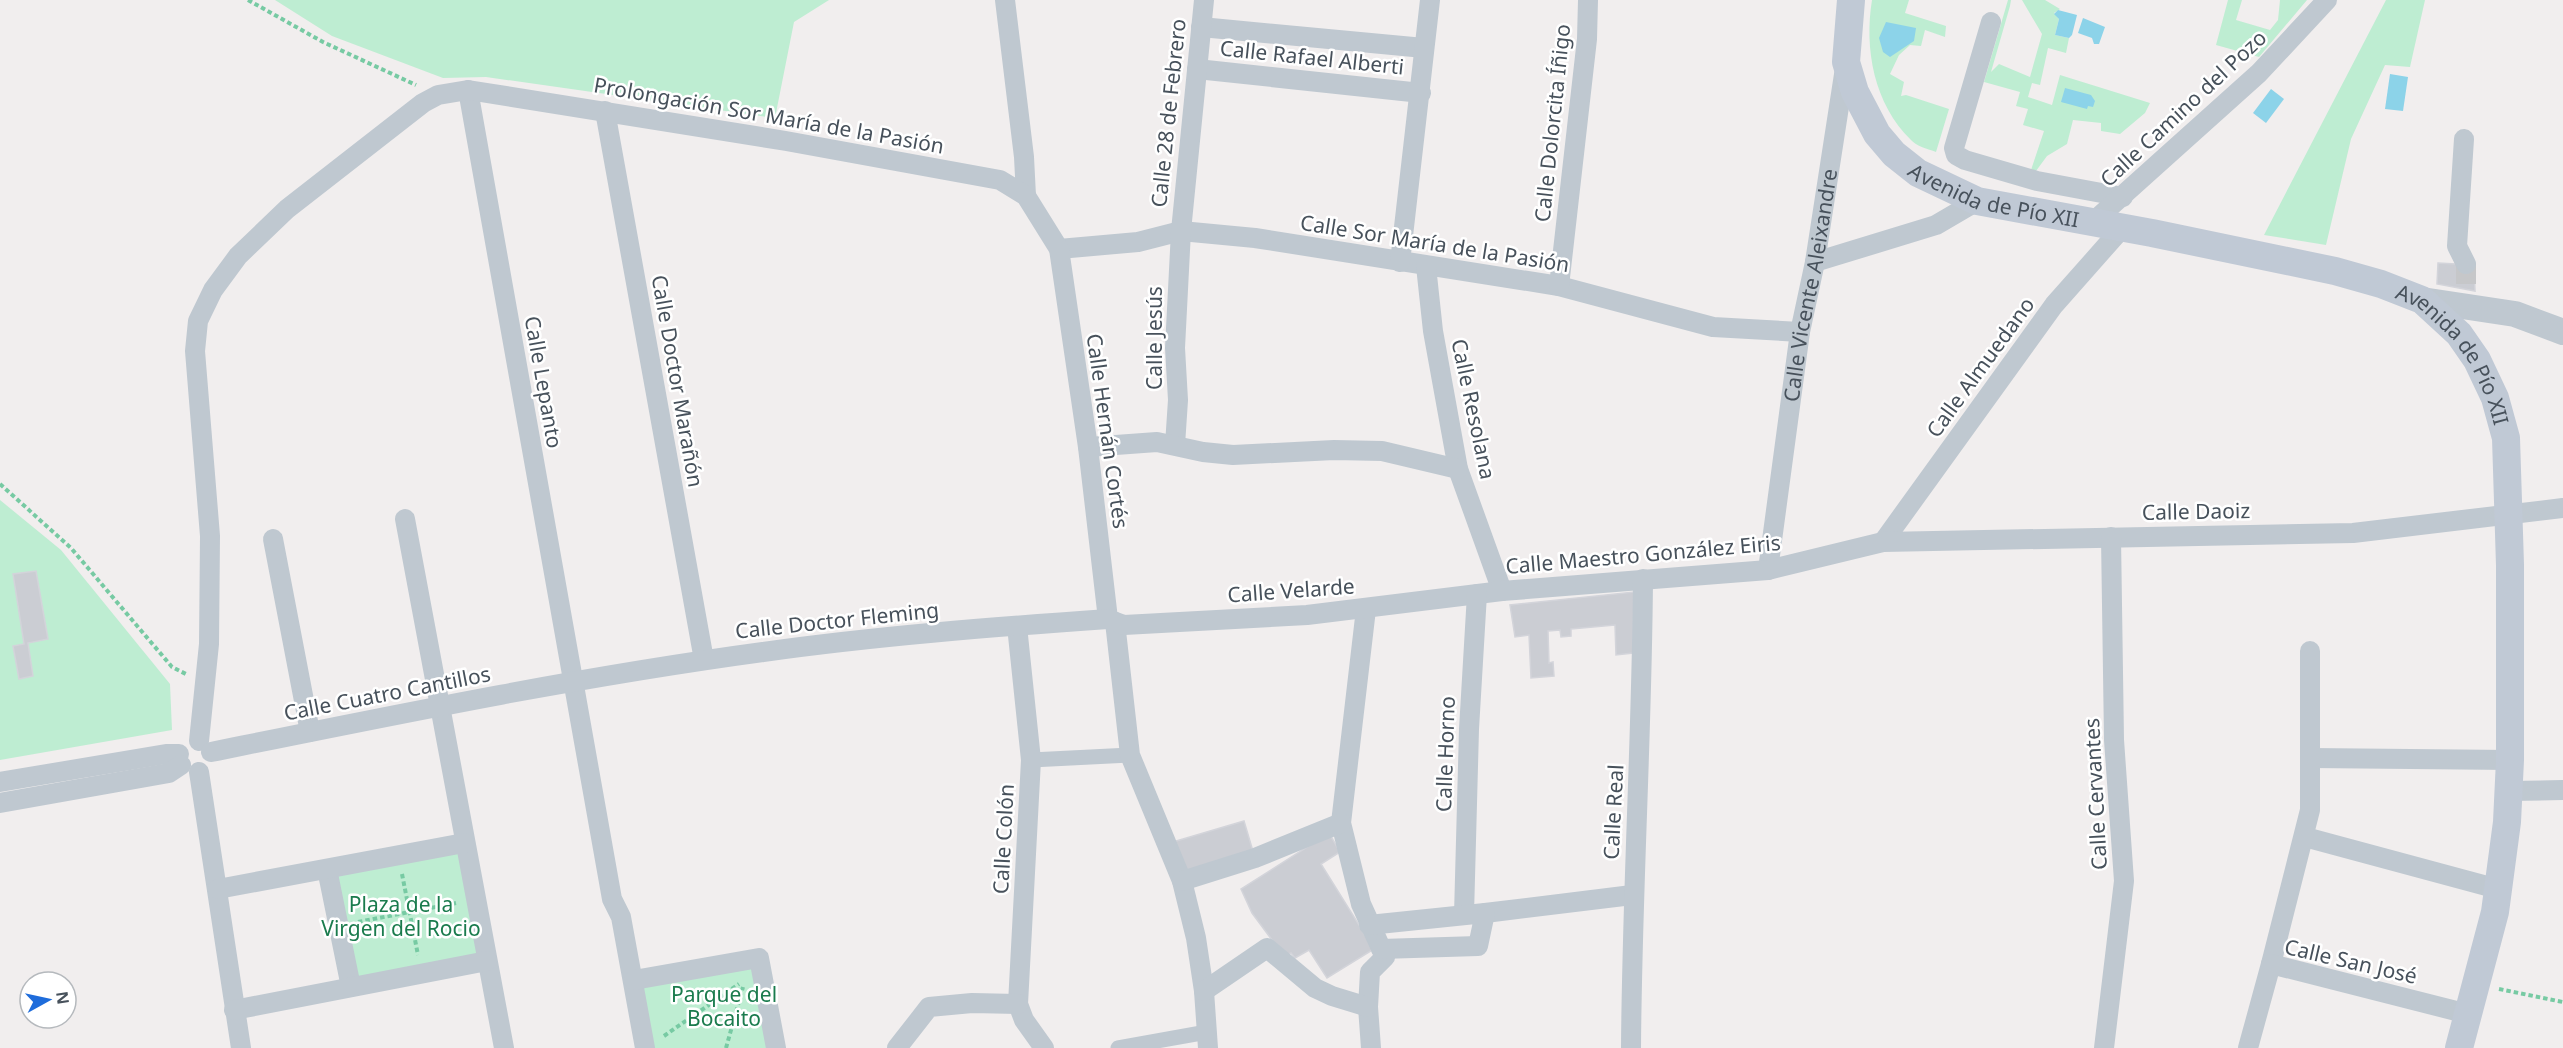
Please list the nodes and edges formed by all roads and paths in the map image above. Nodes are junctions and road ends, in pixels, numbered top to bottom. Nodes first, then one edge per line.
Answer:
1 (248, 0) edge
2 (1005, 0) edge
3 (1204, 0) edge
4 (1430, 0) edge
5 (1588, 0) edge
6 (1851, 0) edge
7 (2327, 0) edge
8 (1991, 22) dead end
9 (1201, 27) junction
10 (1424, 48) junction
11 (1846, 62) junction
12 (1197, 69) junction
13 (468, 90) junction
14 (1421, 93) junction
15 (438, 95) junction
16 (605, 111) junction
17 (2464, 139) dead end
18 (1026, 196) junction
19 (2123, 197) junction
20 (1977, 201) junction
21 (2093, 222) junction
22 (2123, 226) junction
23 (1181, 231) junction
24 (1059, 249) junction
25 (1401, 262) junction
26 (1815, 262) junction
27 (2466, 264) tunnel mouth
28 (1426, 266) junction
29 (1558, 286) junction
30 (2422, 300) junction
31 (1800, 332) junction
32 (2563, 332) edge
33 (1175, 445) junction
34 (1088, 447) junction
35 (1458, 469) junction
36 (0, 484) edge
37 (2563, 508) edge
38 (2509, 515) junction
39 (405, 519) dead end
40 (2111, 537) junction
41 (273, 539) dead end
42 (1882, 542) junction
43 (1767, 570) junction
44 (1643, 579) junction
45 (1502, 591) junction
46 (1477, 594) junction
47 (1366, 609) junction
48 (1111, 620) junction
49 (1017, 626) junction
50 (2310, 651) dead end
51 (704, 660) junction
52 (207, 668) junction
53 (573, 682) junction
54 (438, 708) junction
55 (310, 732) junction
56 (205, 747) junction
57 (1130, 755) junction
58 (2311, 758) junction
59 (1031, 760) junction
60 (2510, 760) junction
61 (186, 764) junction
62 (0, 783) edge
63 (2563, 790) edge
64 (2509, 791) junction
65 (0, 803) edge
66 (1341, 823) junction
67 (2306, 837) junction
68 (464, 843) junction
69 (399, 855) junction
70 (327, 869) junction
71 (1182, 881) junction
72 (219, 889) junction
73 (2498, 889) junction
74 (1632, 895) junction
75 (475, 899) junction
76 (1485, 912) junction
77 (1464, 915) junction
78 (1369, 925) junction
79 (339, 926) junction
80 (1381, 949) junction
81 (487, 961) junction
82 (2271, 964) junction
83 (422, 974) junction
84 (634, 980) junction
85 (351, 987) junction
86 (2497, 989) dead end
87 (1204, 991) junction
88 (2563, 1002) edge
89 (1018, 1004) junction
90 (1368, 1007) junction
91 (234, 1010) junction
92 (2468, 1014) junction
93 (1207, 1040) edge
94 (650, 1045) edge
95 (241, 1048) edge
96 (504, 1048) edge
97 (726, 1048) edge
98 (776, 1048) edge
99 (897, 1048) edge
100 (1044, 1048) edge
101 (1118, 1048) edge
102 (1371, 1048) edge
103 (1630, 1048) edge
104 (2104, 1048) edge
105 (2248, 1048) edge
106 (2459, 1048) edge

1 - 15 path
2 - 18 street
3 - 9 street, Calle 28 de Febrero
4 - 10 street
5 - 29 street, Calle Dolorcita Íñigo
6 - 11 main road, Calle Vicente Aleixandre
7 - 19 street, Calle Camino del Pozo
8 - 19 street
9 - 10 street
9 - 12 street, Calle 28 de Febrero
10 - 14 street
11 - 20 main road, Avenida de Pío XII
11 - 26 street, Calle Vicente Aleixandre
12 - 14 street, Calle Rafael Alberti
12 - 23 street, Calle 28 de Febrero
13 - 15 street, Prolongación Sor María de la Pasión
13 - 16 street, Prolongación Sor María de la Pasión
13 - 53 street, Calle Lepanto
14 - 25 street
15 - 52 street
16 - 18 street, Prolongación Sor María de la Pasión
16 - 51 street, Calle Doctor Marañón
17 - 27 street
18 - 24 street, Prolongación Sor María de la Pasión
19 - 21 street, Calle Camino del Pozo
20 - 21 main road, Avenida de Pío XII
20 - 26 street
21 - 22 main road, Avenida de Pío XII
22 - 30 main road, Avenida de Pío XII
22 - 42 street, Calle Almuedano
23 - 24 street, Calle Sor María de la Pasión
23 - 25 street, Calle Sor María de la Pasión
23 - 33 street, Calle Jesús
24 - 34 street, Calle Hernán Cortés
25 - 28 street, Calle Sor María de la Pasión
26 - 31 street, Calle Vicente Aleixandre
28 - 29 street, Calle Sor María de la Pasión
28 - 35 street, Calle Resolana
29 - 31 street, Calle Sor María de la Pasión
30 - 32 street
30 - 38 main road, Avenida de Pío XII
31 - 43 street, Calle Vicente Aleixandre
33 - 34 street
33 - 35 street
34 - 48 street, Calle Hernán Cortés
35 - 45 street, Calle Resolana
36 - 52 path
37 - 38 street, Calle Daoiz
38 - 40 street, Calle Daoiz
38 - 60 main road, Avenida de Pío XII
39 - 54 street
40 - 42 street, Calle Daoiz
40 - 104 street, Calle Cervantes
41 - 55 street
42 - 43 street, Calle Maestro González Eiris
43 - 44 street, Calle Maestro González Eiris
44 - 45 street, Calle Maestro González Eiris
44 - 74 street, Calle Real
45 - 46 street, Calle Maestro González Eiris
46 - 47 street, Calle Velarde
46 - 77 street, Calle Horno
47 - 48 street, Calle Velarde
47 - 66 street
48 - 49 street, Calle Doctor Fleming
48 - 57 street, Calle Hernán Cortés
49 - 51 street, Calle Doctor Fleming
49 - 59 street, Calle Colón
50 - 58 street
51 - 53 street, Calle Doctor Fleming
52 - 56 street
53 - 54 street, Calle Cuatro Cantillos
53 - 84 street, Calle Lepanto
54 - 55 street, Calle Cuatro Cantillos
54 - 68 street
55 - 56 street, Calle Cuatro Cantillos
56 - 61 street
56 - 61 street
57 - 59 street
57 - 71 street, Calle Hernán Cortés
58 - 60 street
58 - 67 street
59 - 89 street, Calle Colón
60 - 64 main road, Avenida de Pío XII
61 - 62 street
61 - 65 street
61 - 72 street
63 - 64 street
64 - 73 main road, Avenida de Pío XII
66 - 71 street
66 - 78 street
67 - 73 street
67 - 82 street
68 - 69 street
68 - 75 street
69 - 70 street
69 - 83 path
70 - 72 street
70 - 79 street
71 - 87 street, Calle Hernán Cortés
72 - 91 street
73 - 92 main road, Avenida de Pío XII
74 - 76 street
74 - 103 street, Calle Real
75 - 79 path
75 - 81 street
76 - 77 street
76 - 80 street
77 - 78 street
78 - 80 street
79 - 85 street
80 - 90 street
81 - 83 street
81 - 96 street
82 - 92 street, Calle San José
82 - 105 street, Calle San José
83 - 85 street
84 - 94 street, Calle Lepanto
84 - 98 street
85 - 91 street
86 - 88 path
87 - 90 street
87 - 93 street, Calle Hernán Cortés
89 - 99 street
89 - 100 street
90 - 102 street
91 - 95 street
92 - 106 main road, Avenida de Pío XII
93 - 101 street
94 - 97 path

